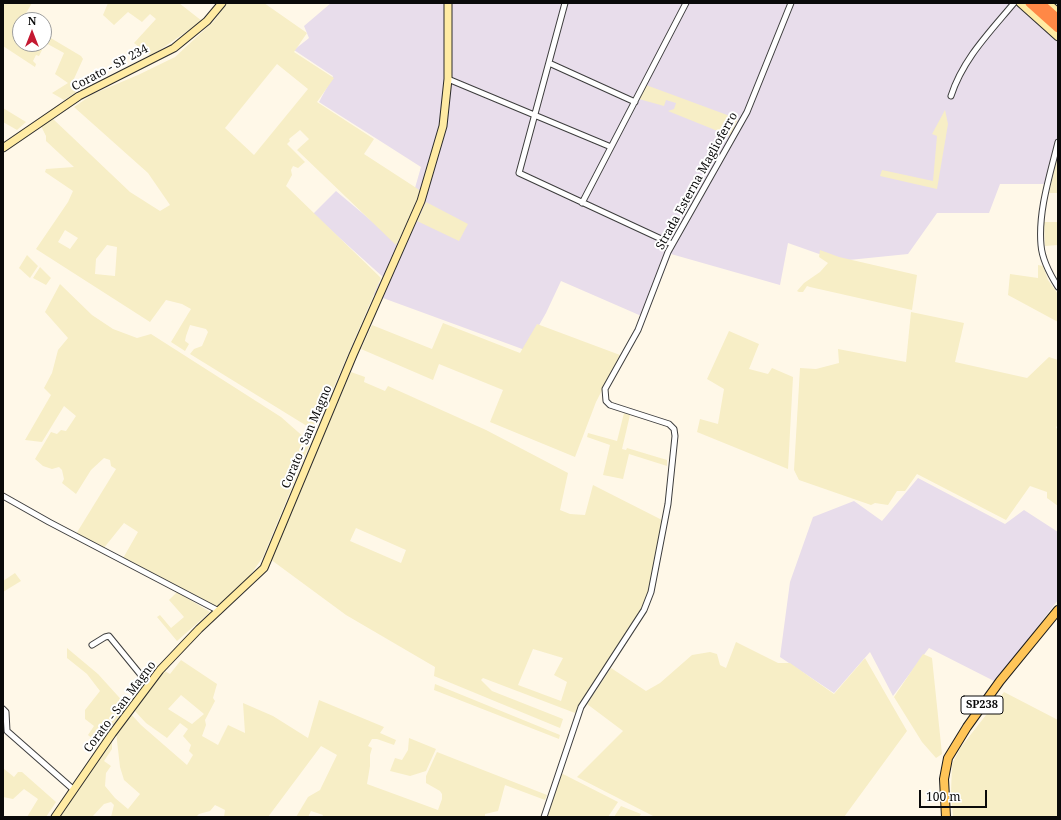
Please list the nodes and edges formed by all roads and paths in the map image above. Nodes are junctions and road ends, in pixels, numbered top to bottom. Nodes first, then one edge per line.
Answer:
1 (222, 3) edge
2 (448, 3) edge
3 (565, 3) edge
4 (686, 3) edge
5 (791, 3) edge
6 (1014, 3) edge
7 (1020, 3) edge
8 (1030, 3) edge
9 (1040, 3) edge
10 (1048, 3) edge
11 (1058, 12) edge
12 (1058, 19) edge
13 (1058, 28) edge
14 (1058, 37) edge
15 (549, 63) junction
16 (448, 79) junction
17 (951, 96) dead end
18 (635, 102) junction
19 (535, 115) junction
20 (1058, 142) edge
21 (611, 147) junction
22 (3, 148) edge
23 (582, 203) junction
24 (672, 244) junction
25 (1058, 287) edge
26 (3, 496) edge
27 (1058, 610) edge
28 (219, 611) junction
29 (92, 645) dead end
30 (149, 685) junction
31 (3, 709) edge
32 (74, 790) junction
33 (57, 816) edge
34 (544, 817) edge
35 (946, 817) edge

1 - 22 main road, Corato - SP 234
2 - 16 main road, Corato - San Magno
3 - 15 street
4 - 18 street
5 - 24 street, Strada Esterna Maglioferro
6 - 17 street
7 - 14 main road
8 - 13 highway
9 - 12 highway
10 - 11 main road
15 - 18 street
15 - 19 street
16 - 19 street
16 - 28 main road, Corato - San Magno
18 - 21 street
19 - 21 street
19 - 23 street
20 - 25 street
21 - 23 street
23 - 24 street
24 - 34 street, Strada Esterna Maglioferro
26 - 28 street
27 - 35 main road, SP238
28 - 30 main road, Corato - San Magno
29 - 30 street
30 - 32 main road, Corato - San Magno
31 - 32 street
32 - 33 main road, Corato - San Magno

